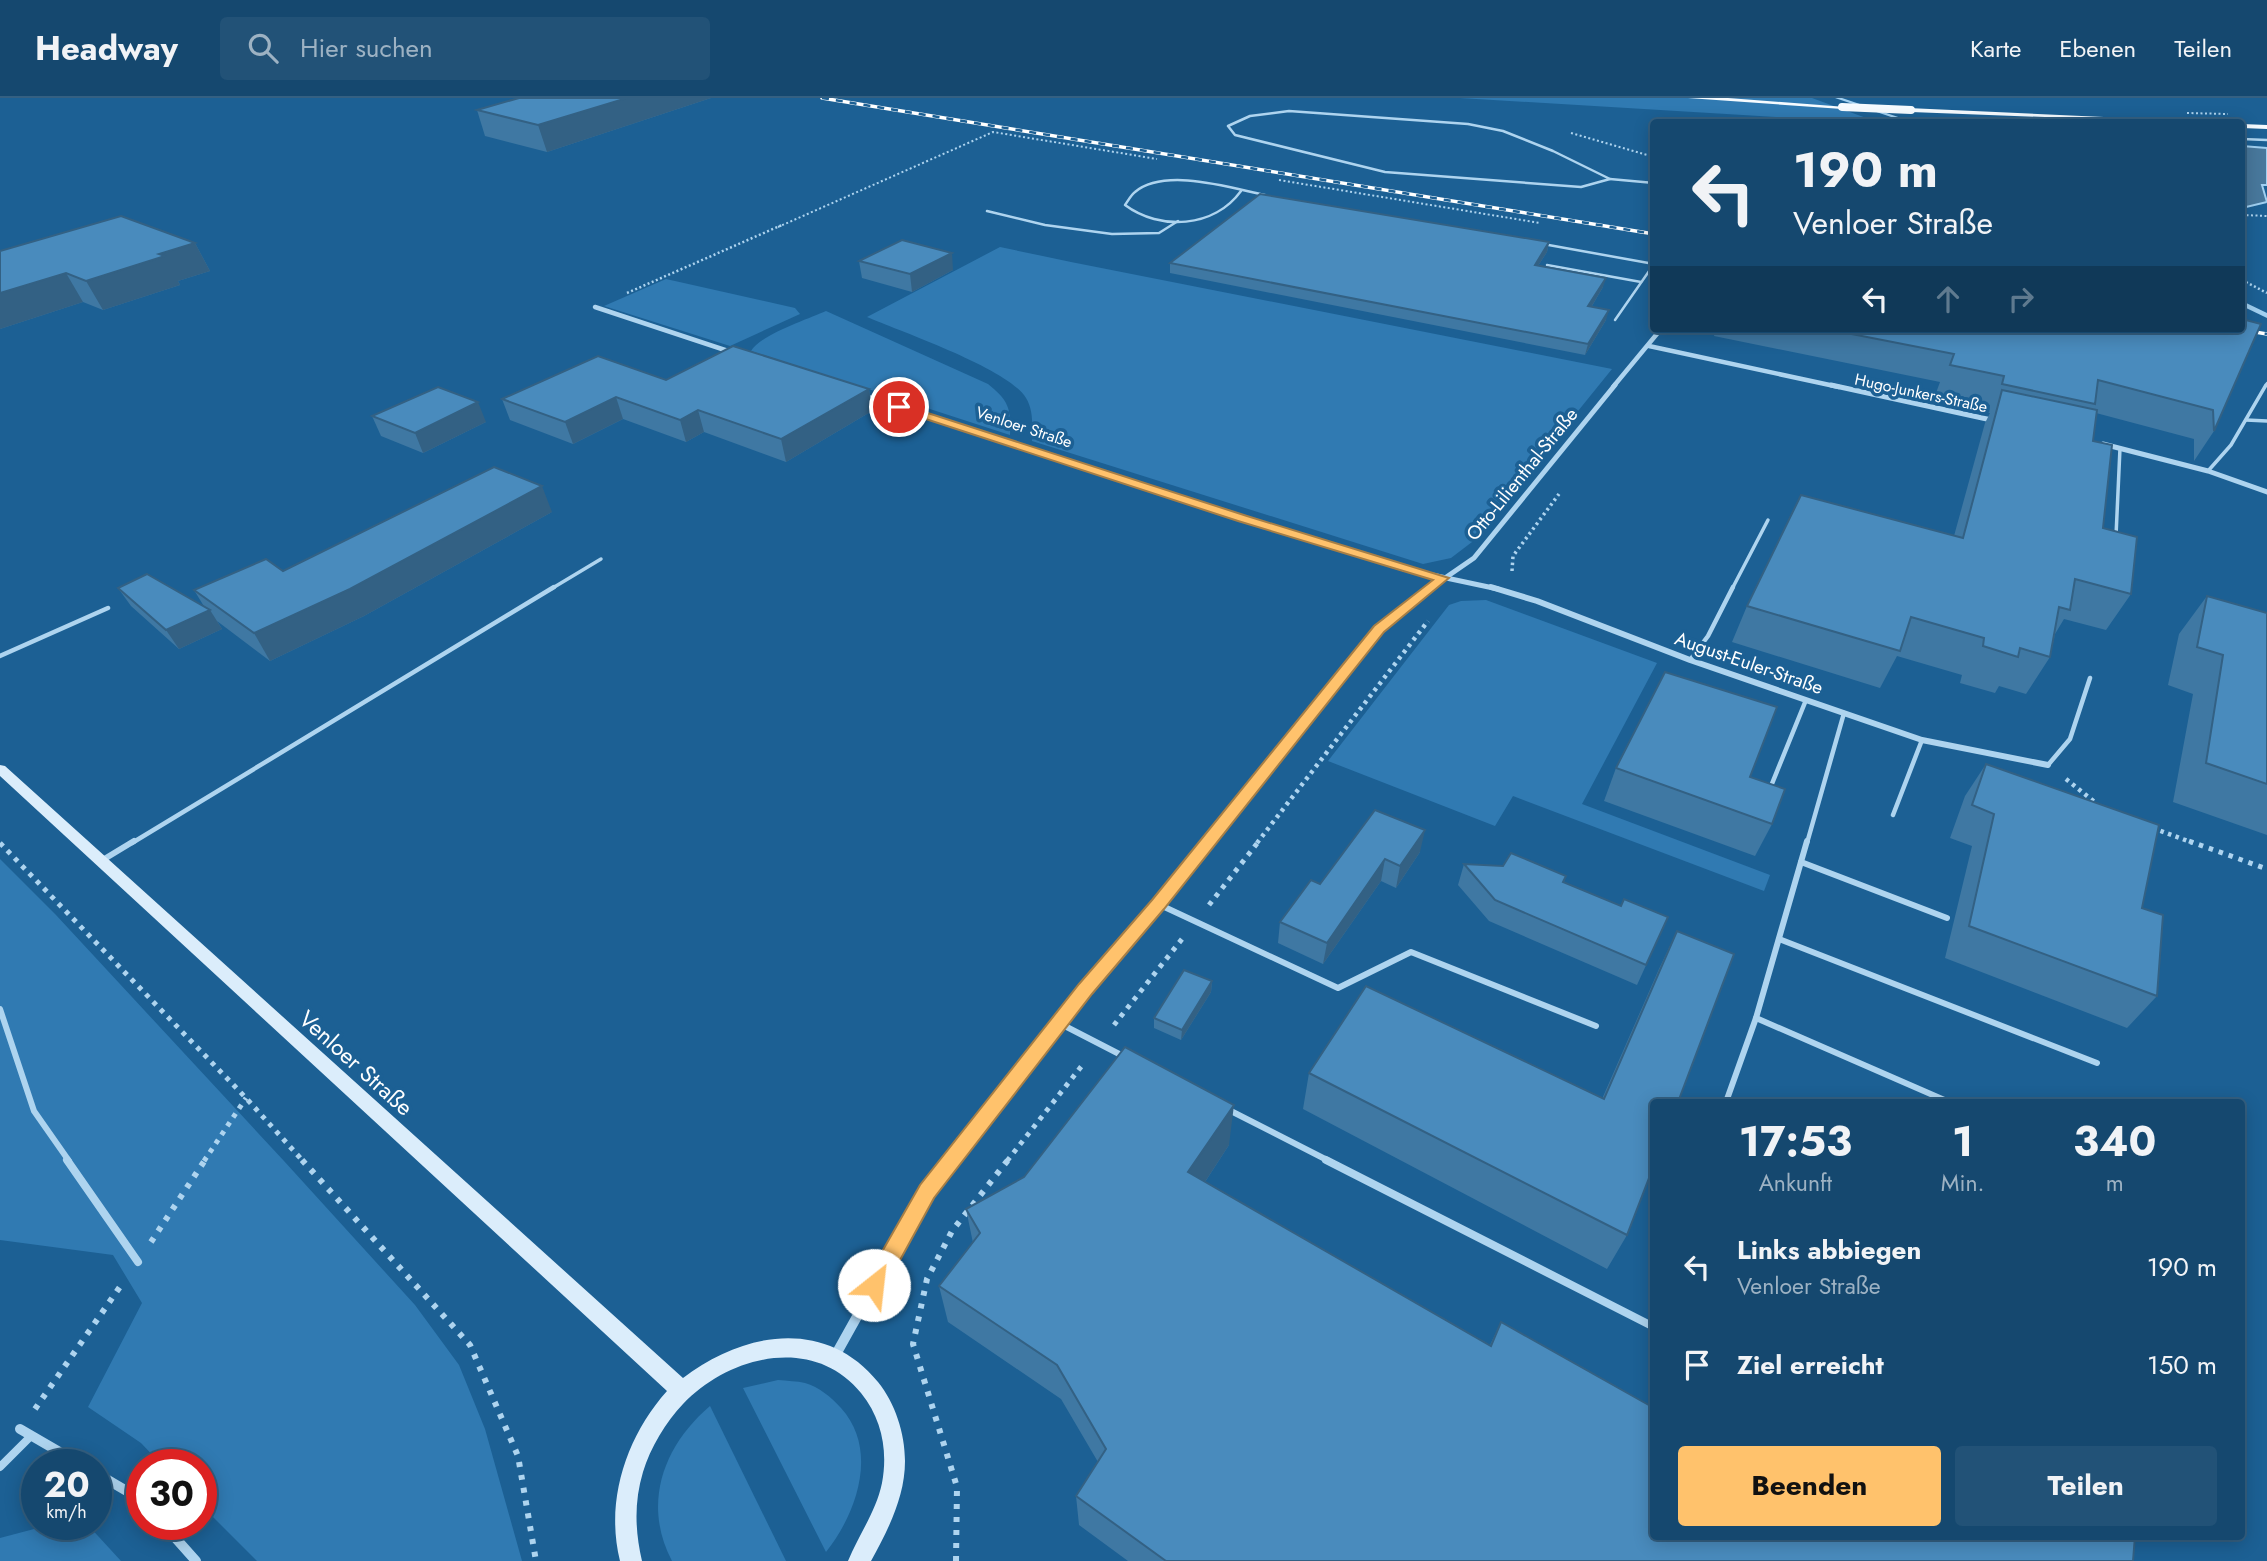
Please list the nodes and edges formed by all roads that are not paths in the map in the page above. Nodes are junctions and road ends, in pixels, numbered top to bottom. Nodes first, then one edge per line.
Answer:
1 (1692, 98) edge
2 (2106, 119) edge
3 (2245, 126) edge
4 (2267, 127) edge
5 (2245, 139) edge
6 (2267, 140) edge
7 (1610, 179) junction
8 (1650, 183) edge
9 (1241, 191) junction
10 (1268, 195) edge
11 (987, 211) dead end
12 (1178, 221) junction
13 (1537, 243) edge
14 (1650, 263) edge
15 (1547, 265) edge
16 (1650, 270) edge
17 (1641, 282) junction
18 (595, 307) dead end
19 (1615, 320) dead end
20 (1658, 333) edge
21 (1649, 346) junction
22 (740, 355) edge
23 (2267, 383) edge
24 (858, 393) edge
25 (2246, 420) junction
26 (2267, 421) edge
27 (2007, 424) edge
28 (2095, 443) edge
29 (2120, 448) junction
30 (2208, 471) junction
31 (2267, 492) edge
32 (1768, 520) dead end
33 (2116, 543) edge
34 (601, 559) dead end
35 (1443, 578) junction
36 (108, 608) dead end
37 (0, 656) edge
38 (1690, 660) junction
39 (2090, 678) dead end
40 (1806, 700) junction
41 (1844, 713) junction
42 (1922, 740) junction
43 (2049, 765) joint
44 (0, 769) edge
45 (1764, 804) edge
46 (1892, 815) dead end
47 (101, 861) junction
48 (1801, 862) junction
49 (1158, 904) junction
50 (1947, 918) dead end
51 (1779, 939) junction
52 (0, 1009) edge
53 (1756, 1017) junction
54 (1059, 1023) junction
55 (1596, 1026) dead end
56 (1136, 1063) edge
57 (2097, 1063) dead end
58 (1730, 1099) edge
59 (1942, 1099) edge
60 (1222, 1107) edge
61 (138, 1262) dead end
62 (1650, 1325) edge
63 (835, 1356) junction
64 (682, 1391) junction
65 (20, 1429) dead end
66 (31, 1436) junction
67 (54, 1449) edge
68 (0, 1467) edge
69 (177, 1540) edge
70 (196, 1561) edge
71 (631, 1561) edge
72 (859, 1561) edge

1 - 2 main road, bridge
3 - 4 main road
5 - 6 lane
7 - 7 lane
7 - 8 lane
9 - 10 lane
9 - 12 lane
9 - 12 lane
11 - 12 lane
13 - 14 lane
15 - 17 lane
16 - 17 lane
17 - 19 lane
18 - 22 street
20 - 21 street, Otto-Lilienthal-Straße
21 - 27 street, Hugo-Junkers-Straße
21 - 35 street, Otto-Lilienthal-Straße
23 - 25 lane
24 - 35 street, Venloer Straße
25 - 26 lane
25 - 30 lane
28 - 29 street
29 - 30 street
29 - 33 lane
30 - 31 street
32 - 38 lane
34 - 47 lane
35 - 38 street, August-Euler-Straße
35 - 49 street, Otto-Lilienthal-Straße
36 - 37 lane
38 - 40 street, August-Euler-Straße
39 - 43 lane
40 - 41 street, August-Euler-Straße
40 - 45 lane
41 - 42 street, August-Euler-Straße
41 - 48 lane
42 - 43 street, August-Euler-Straße
42 - 46 lane
44 - 47 main road, Venloer Straße
47 - 64 main road, Venloer Straße
48 - 50 lane
48 - 51 lane
49 - 54 street, Otto-Lilienthal-Straße
49 - 55 lane
51 - 53 lane
51 - 57 lane
52 - 61 lane
53 - 58 lane
53 - 59 lane
54 - 56 lane
54 - 63 street, Otto-Lilienthal-Straße
60 - 62 lane
63 - 64 main road
63 - 72 main road
64 - 71 main road
65 - 66 street
66 - 67 street
66 - 68 lane
69 - 70 street

